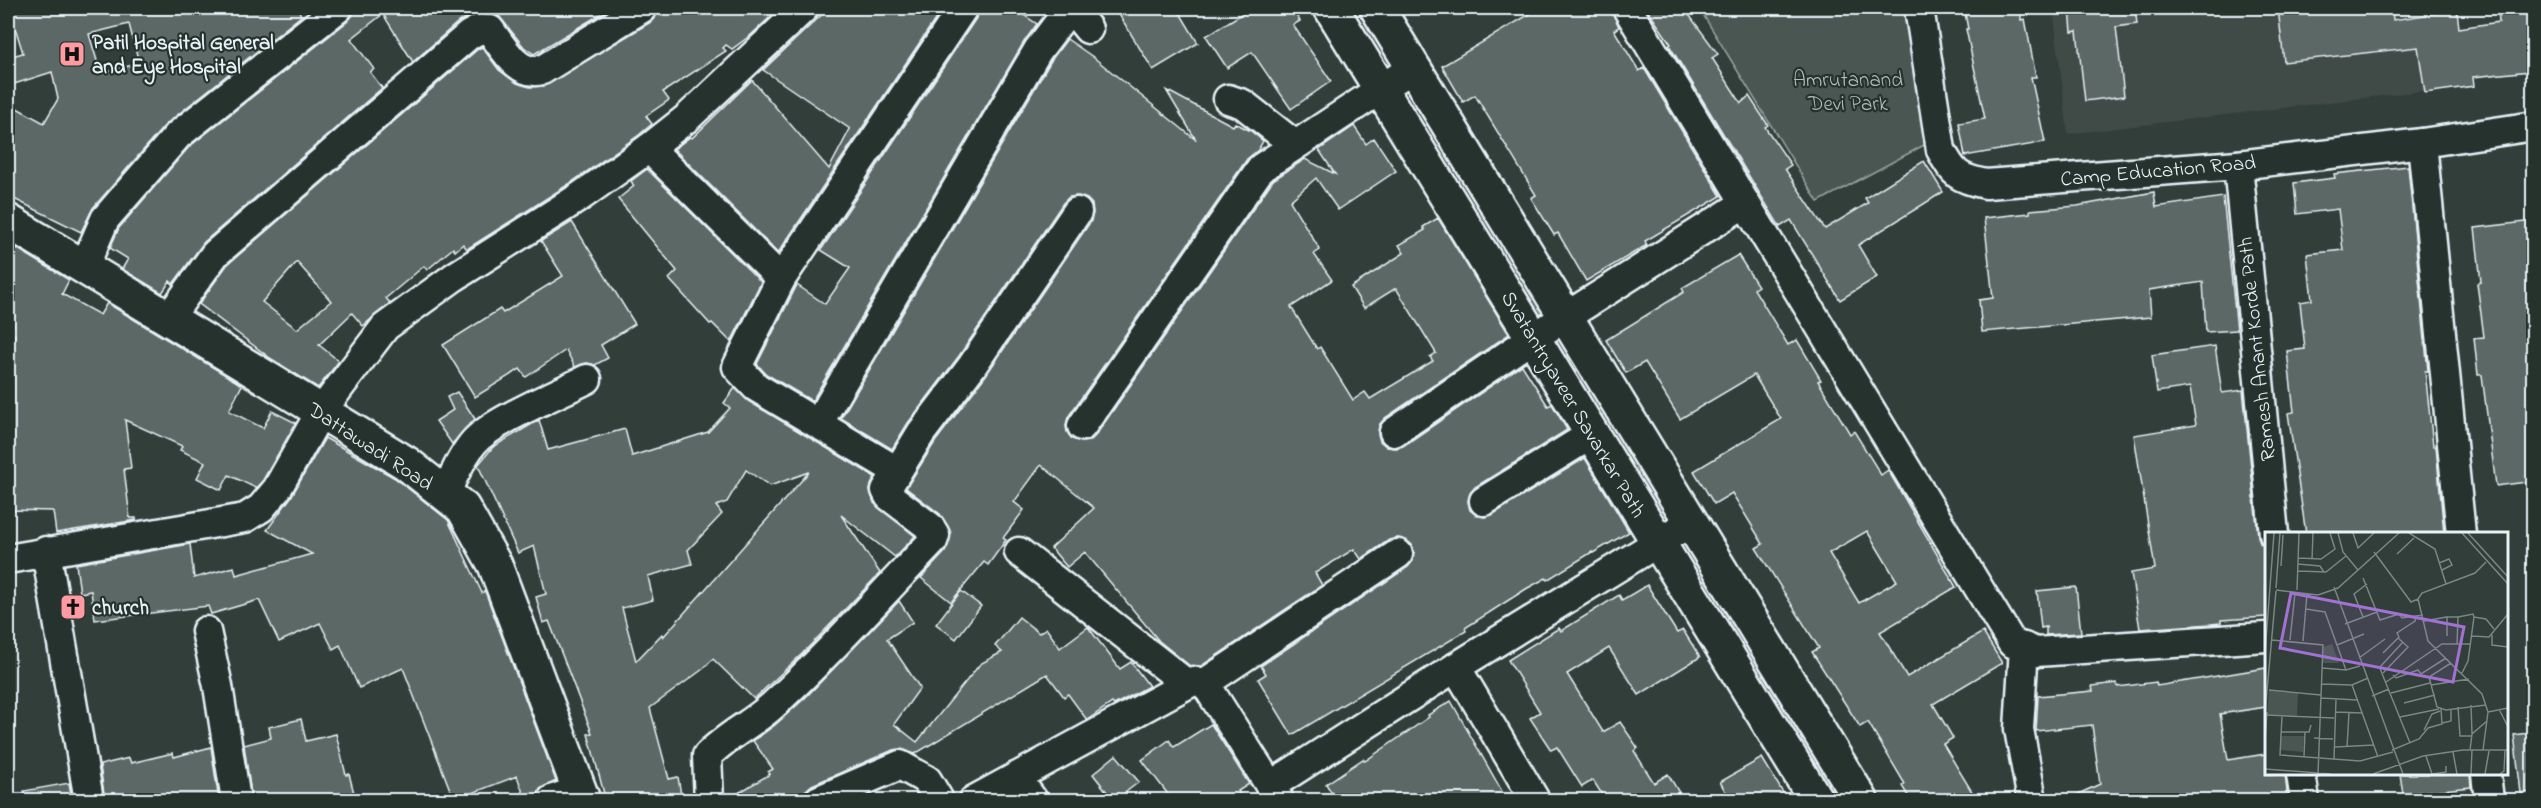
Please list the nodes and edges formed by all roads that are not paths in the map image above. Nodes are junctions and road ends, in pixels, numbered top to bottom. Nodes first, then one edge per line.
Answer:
1 (338, 8) edge
2 (642, 8) edge
3 (804, 8) edge
4 (963, 8) edge
5 (1331, 8) edge
6 (1377, 8) edge
7 (1627, 8) edge
8 (1919, 8) edge
9 (1077, 15) edge
10 (1414, 67) junction
11 (1380, 89) junction
12 (1228, 99) dead end
13 (2534, 126) edge
14 (2422, 143) junction
15 (1295, 146) junction
16 (649, 148) junction
17 (2238, 165) junction
18 (1745, 203) junction
19 (1077, 212) dead end
20 (8, 221) edge
21 (84, 267) junction
22 (781, 279) junction
23 (1567, 317) junction
24 (168, 319) junction
25 (1534, 338) junction
26 (587, 379) dead end
27 (320, 412) junction
28 (818, 424) junction
29 (1082, 426) dead end
30 (1394, 432) dead end
31 (1592, 434) junction
32 (897, 471) junction
33 (445, 495) junction
34 (1484, 501) dead end
35 (1691, 522) junction
36 (2274, 532) edge
37 (2462, 532) edge
38 (1659, 543) junction
39 (46, 551) junction
40 (1019, 552) dead end
41 (1398, 554) dead end
42 (8, 559) edge
43 (206, 631) dead end
44 (2265, 637) edge
45 (2024, 647) junction
46 (1456, 666) junction
47 (1196, 684) junction
48 (2301, 775) edge
49 (2486, 775) edge
50 (1016, 777) junction
51 (1275, 793) edge
52 (571, 797) edge
53 (89, 801) edge
54 (236, 801) edge
55 (709, 801) edge
56 (819, 801) edge
57 (939, 801) edge
58 (974, 801) edge
59 (1033, 801) edge
60 (1535, 801) edge
61 (1816, 801) edge
62 (1861, 801) edge
63 (2032, 801) edge
64 (2305, 801) edge
65 (2488, 801) edge

1 - 21 street
2 - 24 street
3 - 16 street
4 - 22 street
5 - 11 main road, Svatantryaveer Savarkar Path
6 - 10 main road, Svatantryaveer Savarkar Path
7 - 18 street
8 - 17 street, Camp Education Road
9 - 28 street
10 - 11 street
10 - 23 main road, Svatantryaveer Savarkar Path
11 - 15 street
11 - 25 main road, Svatantryaveer Savarkar Path
12 - 15 street
13 - 14 street, Camp Education Road
14 - 17 street, Camp Education Road
14 - 37 street
15 - 29 street
16 - 22 street
16 - 27 street
17 - 36 street, Ramesh Anant Korde Path
18 - 23 street
18 - 45 street
19 - 32 street
20 - 21 main road, Dattawadi Road
21 - 24 main road, Dattawadi Road
22 - 28 street
23 - 25 street
23 - 35 main road, Svatantryaveer Savarkar Path
24 - 27 main road, Dattawadi Road
25 - 30 street
25 - 31 main road, Svatantryaveer Savarkar Path
26 - 33 street
27 - 33 main road, Dattawadi Road
27 - 39 street
28 - 32 street
31 - 34 street
31 - 38 main road, Svatantryaveer Savarkar Path
32 - 55 street
33 - 52 main road, Dattawadi Road
35 - 38 street
35 - 62 main road, Svatantryaveer Savarkar Path
38 - 46 street
38 - 61 main road, Svatantryaveer Savarkar Path
39 - 42 street
39 - 53 street
40 - 47 street
41 - 47 street
43 - 54 street
44 - 45 street
45 - 63 street
46 - 51 street
46 - 60 street
47 - 50 street
47 - 51 street
48 - 64 street
49 - 65 street
50 - 58 street
50 - 59 street
56 - 57 street

